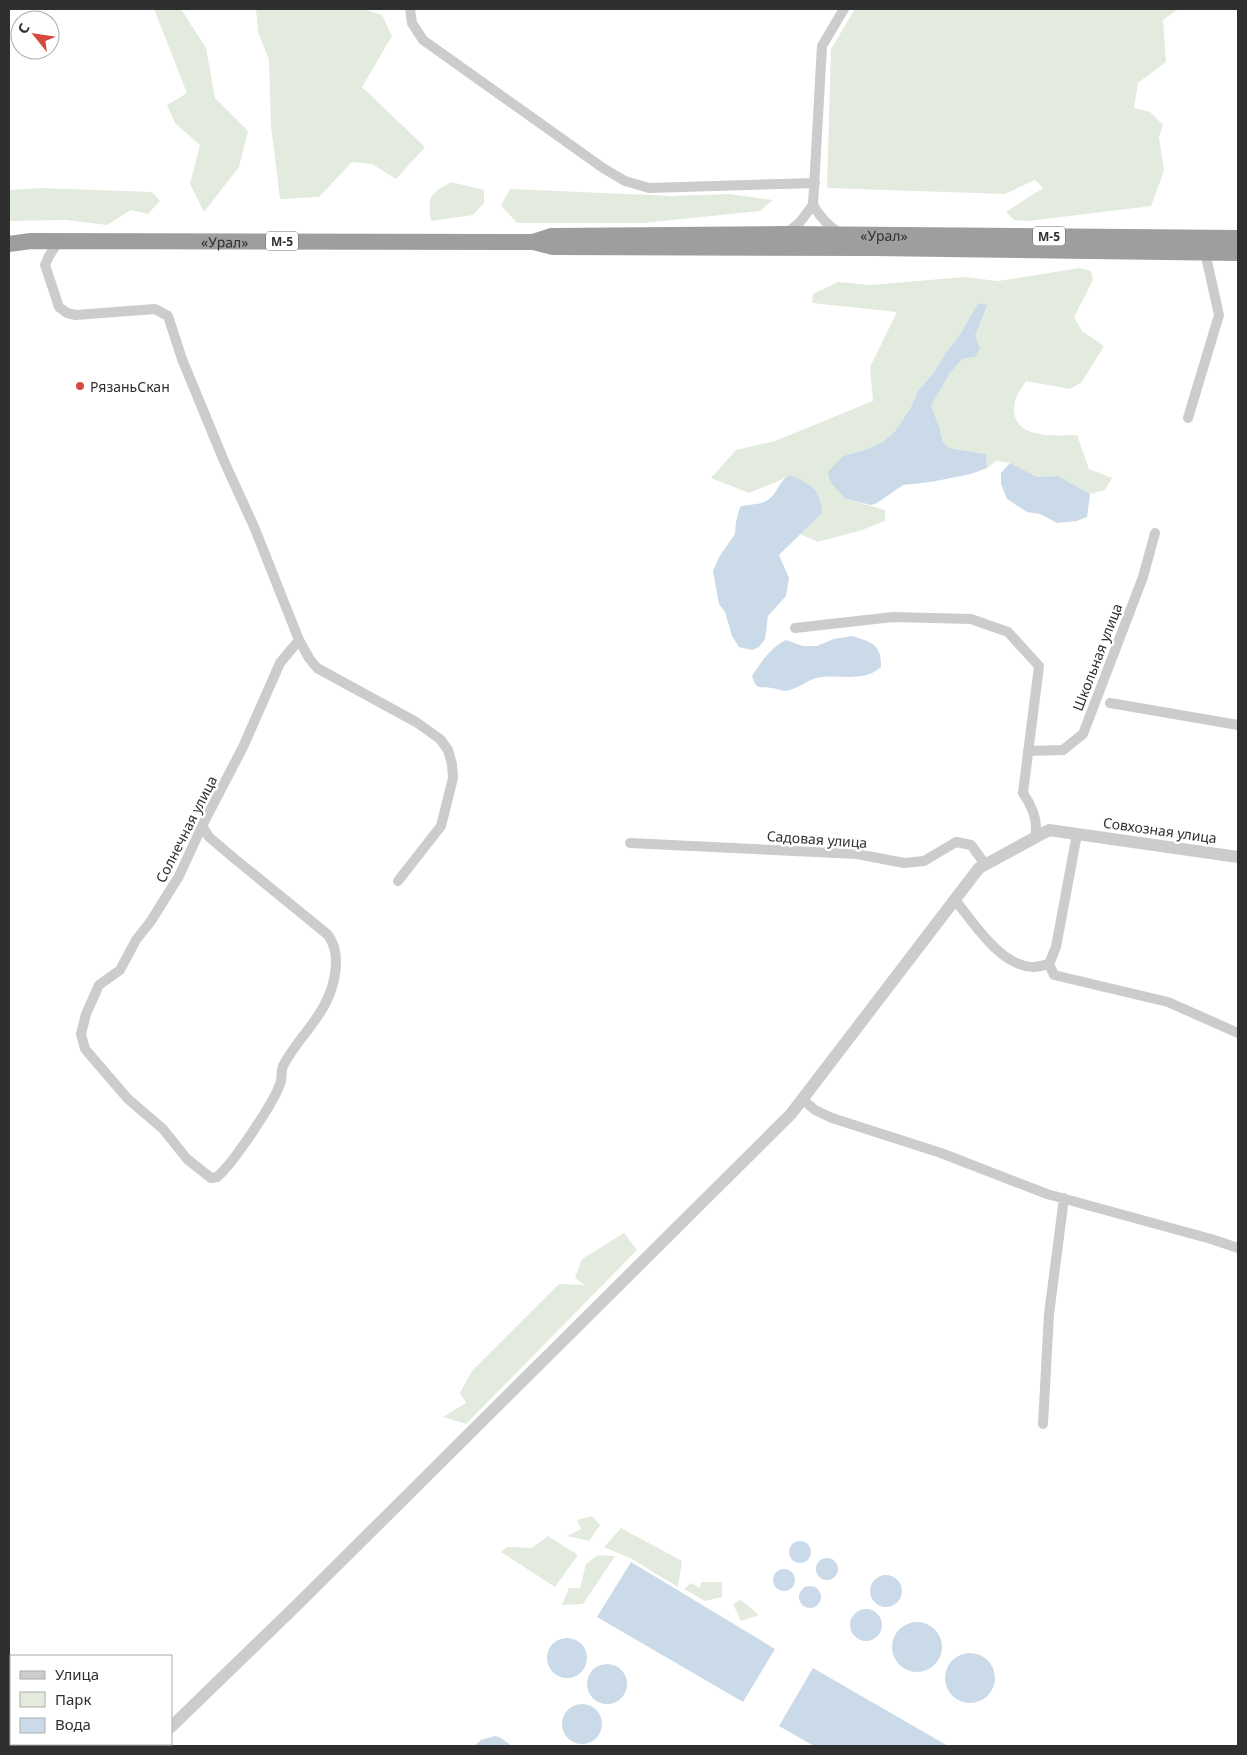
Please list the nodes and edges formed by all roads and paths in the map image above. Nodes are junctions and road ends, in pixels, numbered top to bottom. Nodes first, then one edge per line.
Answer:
1 (410, 9) edge
2 (844, 9) edge
3 (815, 183) junction
4 (813, 205) junction
5 (786, 234) junction
6 (841, 234) junction
7 (1238, 238) edge
8 (59, 241) junction
9 (533, 242) junction
10 (9, 244) edge
11 (1205, 252) junction
12 (1238, 252) edge
13 (1188, 418) dead end
14 (1156, 533) dead end
15 (795, 628) dead end
16 (299, 640) junction
17 (1110, 703) dead end
18 (1238, 725) edge
19 (1028, 751) junction
20 (202, 826) junction
21 (1077, 834) junction
22 (1035, 837) junction
23 (630, 843) dead end
24 (1238, 857) edge
25 (985, 864) junction
26 (398, 881) dead end
27 (955, 900) junction
28 (1049, 964) junction
29 (1238, 1034) edge
30 (802, 1099) junction
31 (1064, 1198) junction
32 (1238, 1248) edge
33 (1043, 1424) dead end
34 (172, 1726) edge

1 - 3 street
2 - 3 street
3 - 4 street
4 - 5 street
4 - 6 street
5 - 6 highway, «Урал» / М-5
5 - 9 highway, «Урал» / М-5
6 - 7 highway, «Урал» / М-5
8 - 9 highway, «Урал» / М-5
8 - 10 highway, «Урал» / М-5
8 - 16 street
9 - 11 highway, «Урал» / М-5
11 - 12 highway, «Урал» / М-5
11 - 13 street
14 - 19 street, Школьная улица
15 - 19 street
16 - 20 street, Солнечная улица
16 - 26 street
17 - 18 street
19 - 22 street
20 - 20 street, Солнечная улица
21 - 22 street, Совхозная улица
21 - 24 street, Совхозная улица
21 - 28 street
22 - 25 street, Совхозная улица
23 - 25 street, Садовая улица
25 - 27 street, Совхозная улица
27 - 28 street
27 - 30 street, Совхозная улица
28 - 29 street
30 - 31 street
30 - 34 street, Совхозная улица
31 - 32 street
31 - 33 street

